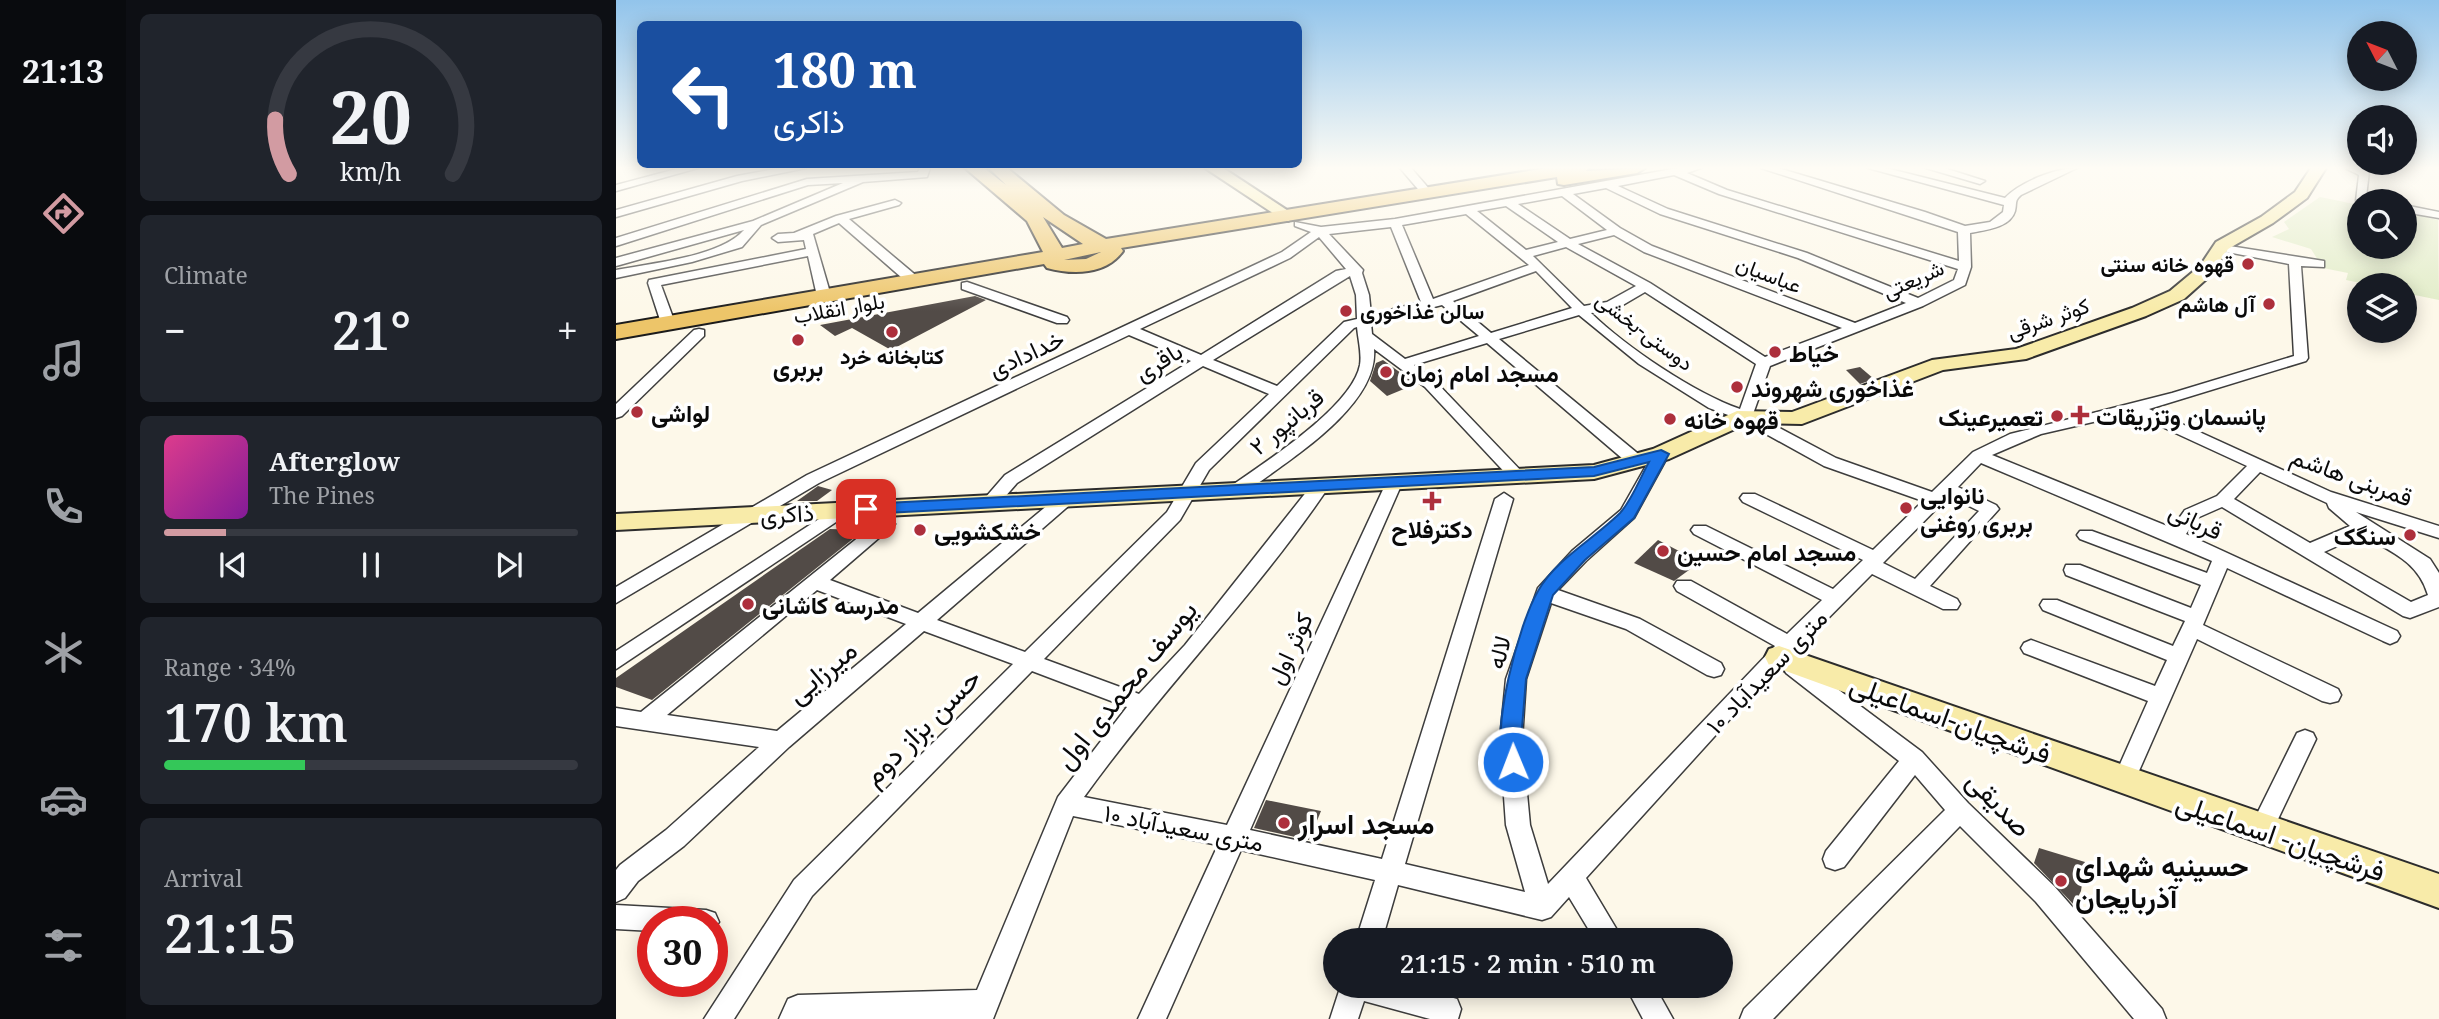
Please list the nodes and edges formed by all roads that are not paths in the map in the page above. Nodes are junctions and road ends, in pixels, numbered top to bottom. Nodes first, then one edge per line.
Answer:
1 (699, 216) edge
2 (754, 216) edge
3 (773, 216) edge
4 (849, 216) edge
5 (1028, 216) edge
6 (1056, 216) edge
7 (1287, 216) edge
8 (1316, 216) edge
9 (1323, 216) edge
10 (1433, 216) edge
11 (1475, 216) edge
12 (1527, 216) edge
13 (1595, 216) edge
14 (1672, 216) edge
15 (1799, 216) edge
16 (1925, 216) edge
17 (2007, 216) edge
18 (2269, 216) edge
19 (840, 218) junction
20 (1294, 220) junction
21 (757, 223) junction
22 (1395, 223) junction
23 (1964, 230) junction
24 (1616, 231) junction
25 (1321, 232) junction
26 (798, 236) junction
27 (778, 239) dead end
28 (616, 242) edge
29 (1567, 243) junction
30 (2221, 247) junction
31 (813, 251) junction
32 (1103, 252) junction
33 (1522, 255) junction
34 (1058, 261) junction
35 (2295, 261) junction
36 (616, 262) edge
37 (2320, 264) dead end
38 (1538, 265) junction
39 (1965, 267) junction
40 (1357, 270) junction
41 (616, 274) edge
42 (994, 274) junction
43 (914, 281) junction
44 (967, 286) junction
45 (1645, 286) junction
46 (824, 296) junction
47 (1444, 300) junction
48 (1918, 303) junction
49 (1428, 304) junction
50 (1581, 310) junction
51 (1062, 320) dead end
52 (668, 323) junction
53 (1853, 327) junction
54 (1364, 328) junction
55 (1128, 329) junction
56 (616, 332) edge
57 (699, 333) junction
58 (1489, 337) junction
59 (616, 347) edge
60 (1202, 360) junction
61 (1764, 363) junction
62 (1402, 364) junction
63 (1277, 392) junction
64 (2136, 408) junction
65 (616, 414) edge
66 (1745, 416) junction
67 (1661, 454) junction
68 (1979, 456) junction
69 (1636, 461) junction
70 (2258, 465) junction
71 (1517, 475) junction
72 (1395, 481) junction
73 (1321, 485) junction
74 (1237, 490) junction
75 (1188, 492) junction
76 (1940, 494) junction
77 (2325, 496) junction
78 (1067, 498) junction
79 (1749, 498) dead end
80 (1504, 499) dead end
81 (2223, 500) junction
82 (991, 502) junction
83 (842, 510) junction
84 (750, 515) junction
85 (616, 522) edge
86 (886, 524) dead end
87 (2362, 527) junction
88 (1700, 530) dead end
89 (2439, 532) edge
90 (2087, 535) dead end
91 (2175, 536) junction
92 (2312, 551) junction
93 (2222, 559) junction
94 (1873, 562) junction
95 (2073, 570) dead end
96 (2212, 582) junction
97 (817, 583) junction
98 (1684, 586) dead end
99 (1917, 587) junction
100 (1545, 593) junction
101 (616, 596) edge
102 (1836, 599) junction
103 (2439, 599) edge
104 (1950, 604) dead end
105 (2050, 605) dead end
106 (922, 622) junction
107 (2194, 623) junction
108 (2390, 636) dead end
109 (2031, 648) dead end
110 (1785, 651) junction
111 (2179, 657) junction
112 (616, 661) edge
113 (1027, 661) junction
114 (1714, 669) dead end
115 (2330, 695) dead end
116 (2161, 697) junction
117 (1142, 704) junction
118 (617, 718) edge
119 (645, 721) junction
120 (2305, 739) dead end
121 (781, 741) junction
122 (1914, 758) junction
123 (2124, 780) junction
124 (1066, 804) junction
125 (1961, 810) junction
126 (2262, 828) junction
127 (1231, 837) junction
128 (1835, 859) dead end
129 (1391, 872) junction
130 (1571, 877) junction
131 (616, 890) edge
132 (2439, 891) edge
133 (1542, 908) junction
134 (616, 917) edge
135 (637, 918) edge
136 (1373, 928) edge
137 (1602, 928) edge
138 (1351, 998) edge
139 (1405, 998) edge
140 (1646, 998) edge
141 (982, 1011) edge
142 (718, 1019) edge
143 (793, 1019) edge
144 (1152, 1019) edge
145 (1344, 1019) edge
146 (1444, 1019) edge
147 (1659, 1019) edge
148 (1754, 1019) edge
149 (2152, 1019) edge

1 - 28 street
2 - 21 street
3 - 21 street
4 - 19 street
5 - 34 main road
6 - 32 main road
7 - 20 main road
8 - 20 main road
9 - 20 main road
10 - 22 street
11 - 33 street, دوستی-بخشی
12 - 29 street
13 - 24 street, عباسیان
14 - 48 street
15 - 39 street
16 - 23 street
17 - 23 street, شریعتی
18 - 30 main road, کوثر شرقی
19 - 26 street
19 - 43 street
20 - 25 street
20 - 32 main road, بلوار انقلاب
21 - 36 street
21 - 41 street
22 - 25 street
22 - 49 street
23 - 39 street, شریعتی
24 - 29 street
24 - 53 street, عباسیان
25 - 40 street, قربانپور ۲
25 - 55 street, خدادادی
26 - 27 street
26 - 31 street
29 - 33 street
29 - 45 street
30 - 35 street
30 - 66 main road, کوثر شرقی
31 - 46 street
31 - 52 street
32 - 34 main road, بلوار انقلاب
33 - 38 street, دوستی-بخشی
34 - 42 main road, بلوار انقلاب
35 - 37 street
35 - 64 street, ۱۰ متری سعیدآباد
38 - 47 street, حسن بزاز دوم
38 - 50 street, دوستی-بخشی
39 - 48 street, شریعتی
40 - 54 street, قربانپور ۲
40 - 60 street, باقری
42 - 43 main road, بلوار انقلاب
42 - 44 main road, بلوار انقلاب
43 - 46 main road, بلوار انقلاب
44 - 51 street
44 - 57 main road, بلوار انقلاب
45 - 50 street
45 - 61 street
46 - 52 main road, بلوار انقلاب
47 - 49 street, حسن بزاز دوم
47 - 58 street
48 - 53 street, شریعتی
49 - 54 street, حسن بزاز دوم
50 - 58 street
50 - 66 street, دوستی-بخشی
52 - 56 main road, بلوار انقلاب
53 - 61 street, شریعتی
54 - 62 street
54 - 63 street, حسن بزاز دوم
54 - 74 street, قربانپور ۲
55 - 60 street
55 - 84 street, خدادادی
57 - 59 main road, بلوار انقلاب
57 - 65 street
58 - 62 street
58 - 69 street
60 - 63 street
60 - 82 street, باقری
61 - 66 street
62 - 71 street
63 - 75 street, حسن بزاز دوم
64 - 68 street, ۱۰ متری سعیدآباد
64 - 70 street, قمربنی هاشم
66 - 67 main road, ذاکری
66 - 76 street, دوستی-بخشی
67 - 69 main road, ذاکری
67 - 100 street, لاله
68 - 76 street, ۱۰ متری سعیدآباد
68 - 91 street, قربانی
69 - 71 main road, ذاکری
70 - 77 street, قمربنی هاشم
70 - 81 street
71 - 72 main road, ذاکری
72 - 73 main road, ذاکری
72 - 127 street, کوثر اول
73 - 74 main road, ذاکری
73 - 117 street, یوسف محمدی اول
74 - 75 main road, ذاکری
75 - 78 main road, ذاکری
75 - 113 street, حسن بزاز دوم
76 - 94 street, ۱۰ متری سعیدآباد
76 - 99 street, دوستی-بخشی
77 - 87 street
77 - 89 street, قمربنی هاشم
78 - 82 main road, ذاکری
78 - 106 street, میرزایی
79 - 94 street
80 - 129 street
81 - 91 street
81 - 92 street
82 - 83 main road, ذاکری
83 - 84 main road, ذاکری
83 - 112 street
84 - 85 main road, ذاکری
84 - 101 street, خدادادی
86 - 97 street
87 - 92 street
87 - 103 street
88 - 102 street
90 - 96 street
91 - 93 street, قربانی
92 - 103 street
93 - 96 street
93 - 108 street, قربانی
94 - 99 street
94 - 102 street, ۱۰ متری سعیدآباد
95 - 107 street
96 - 107 street
97 - 106 street
97 - 119 street
98 - 110 street, صدیقی
99 - 104 street
100 - 114 street
100 - 133 street, لاله
102 - 110 street, ۱۰ متری سعیدآباد
105 - 111 street
106 - 113 street
106 - 121 street, میرزایی
107 - 111 street
107 - 115 street
109 - 116 street
110 - 122 street, صدیقی
110 - 123 main road, فرشچیان-اسماعیلی
110 - 130 street, ۱۰ متری سعیدآباد
111 - 116 street
113 - 117 street
113 - 142 street, حسن بزاز دوم
116 - 123 street
117 - 124 street, یوسف محمدی اول
118 - 119 street
119 - 121 street
120 - 126 street
121 - 131 street, میرزایی
122 - 125 street, صدیقی
122 - 128 street
123 - 126 main road, فرشچیان- اسماعیلی
124 - 127 street, ۱۰ متری سعیدآباد
124 - 141 street, یوسف محمدی اول
125 - 148 street
125 - 149 street, صدیقی
126 - 132 main road, فرشچیان- اسماعیلی
127 - 129 street, ۱۰ متری سعیدآباد
127 - 144 street, کوثر اول
129 - 133 street, ۱۰ متری سعیدآباد
129 - 136 street
130 - 133 street, ۱۰ متری سعیدآباد
130 - 137 street
134 - 135 street
138 - 145 street
139 - 146 street
140 - 147 street
141 - 143 street

